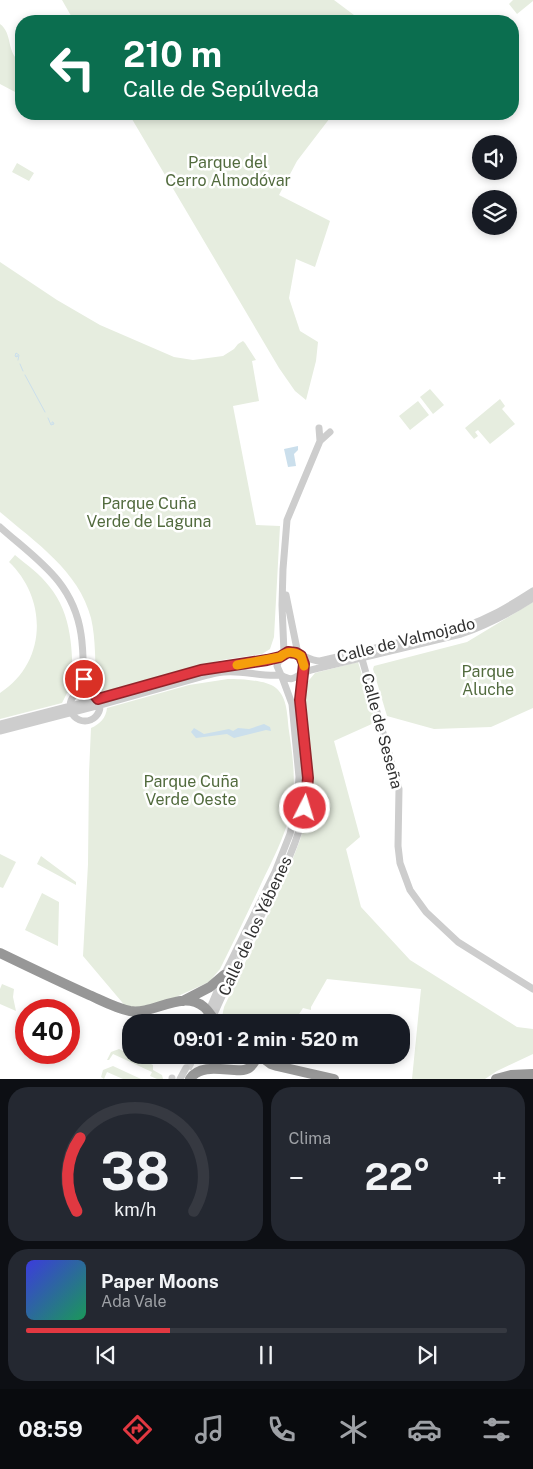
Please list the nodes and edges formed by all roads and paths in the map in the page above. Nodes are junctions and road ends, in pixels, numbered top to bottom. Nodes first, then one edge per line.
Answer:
1 (320, 428) dead end
2 (330, 432) dead end
3 (320, 441) junction
4 (0, 527) edge
5 (283, 578) junction
6 (533, 591) edge
7 (533, 598) edge
8 (282, 655) junction
9 (300, 655) junction
10 (361, 655) junction
11 (302, 673) junction
12 (281, 674) junction
13 (84, 691) junction
14 (99, 702) junction
15 (71, 709) junction
16 (0, 724) edge
17 (0, 731) edge
18 (0, 953) edge
19 (0, 958) edge
20 (224, 975) junction
21 (533, 989) edge
22 (181, 1002) junction
23 (149, 1014) edge
24 (204, 1014) edge
25 (206, 1014) edge
26 (212, 1014) edge
27 (213, 1014) edge
28 (122, 1015) edge
29 (251, 1064) edge
30 (265, 1064) edge
31 (273, 1064) edge
32 (188, 1074) edge
33 (533, 1074) edge
34 (182, 1079) edge
35 (312, 1079) edge
36 (334, 1079) edge
37 (496, 1079) edge

1 - 3 street, Calle de los Yébenes
2 - 3 street, Calle de los Yébenes
3 - 5 street, Calle de los Yébenes
4 - 13 street
5 - 8 street, Calle de los Yébenes
5 - 9 street, Calle de los Yébenes
6 - 10 street, Calle de Valmojado
7 - 10 street, Calle de Valmojado
8 - 9 street
8 - 12 street
8 - 14 street
9 - 10 street, Calle de Valmojado
9 - 11 street, Calle de los Yébenes
10 - 11 street, Calle de Valmojado
10 - 21 street, Calle de Seseña
11 - 12 street
11 - 27 street, Calle de los Yébenes
12 - 14 street
12 - 20 street, Calle de los Yébenes
13 - 14 street
13 - 15 street
14 - 15 street
14 - 15 street
15 - 16 street
15 - 17 street
18 - 22 highway
19 - 28 highway
20 - 22 highway
20 - 26 street, Calle de los Yébenes
22 - 25 highway
23 - 24 highway
29 - 32 highway
30 - 35 highway
31 - 36 highway
32 - 34 street
33 - 37 highway

